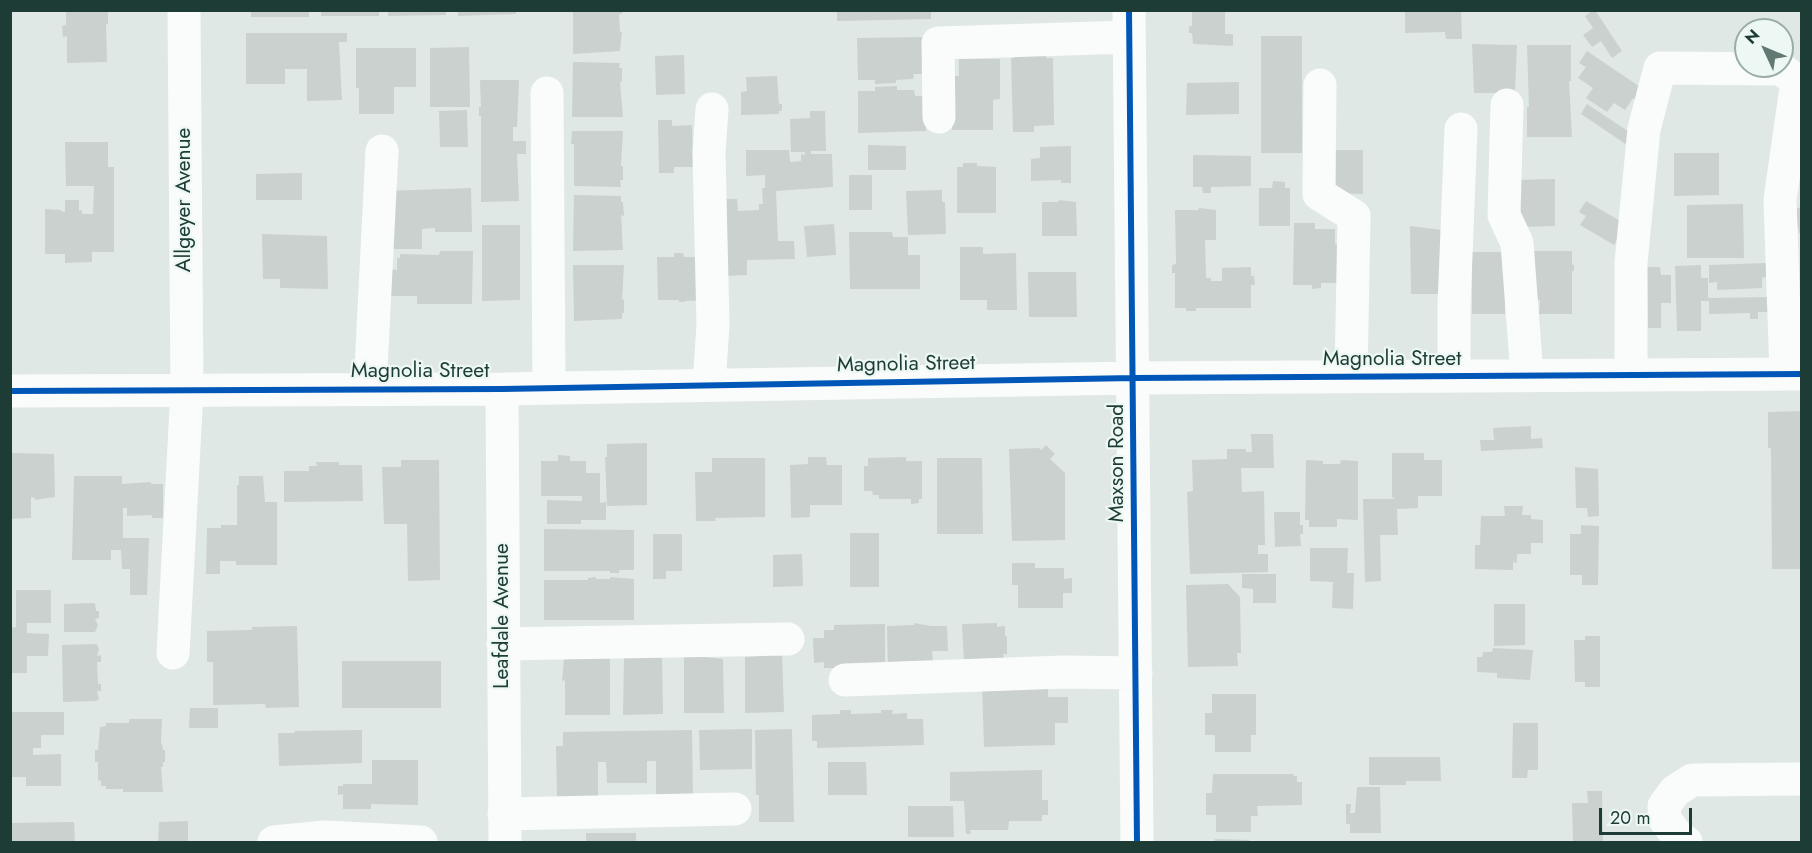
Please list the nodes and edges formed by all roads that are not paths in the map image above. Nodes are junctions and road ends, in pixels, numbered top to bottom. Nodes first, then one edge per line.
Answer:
1 (184, 10) edge
2 (1129, 24) edge
3 (1320, 85) dead end
4 (547, 93) dead end
5 (1507, 105) dead end
6 (711, 109) dead end
7 (939, 117) dead end
8 (1461, 129) dead end
9 (382, 151) dead end
10 (1794, 374) edge
11 (1527, 375) junction
12 (1631, 375) junction
13 (1454, 376) junction
14 (1352, 377) junction
15 (1134, 378) junction
16 (709, 385) junction
17 (549, 387) junction
18 (370, 389) junction
19 (502, 389) junction
20 (10, 390) edge
21 (187, 390) junction
22 (788, 639) dead end
23 (503, 644) junction
24 (173, 653) dead end
25 (1136, 674) junction
26 (845, 680) dead end
27 (1802, 779) edge
28 (735, 809) dead end
29 (505, 828) edge
30 (274, 843) edge
31 (421, 843) edge
32 (1137, 843) edge
33 (1686, 843) edge

1 - 21 street, Allgeyer Avenue
2 - 7 street
2 - 15 street, Maxson Road
3 - 14 street
4 - 17 street
5 - 11 street
6 - 16 street
8 - 13 street
9 - 18 street
10 - 12 street, Magnolia Street
10 - 12 street
11 - 12 street, Magnolia Street
11 - 13 street, Magnolia Street
13 - 14 street, Magnolia Street
14 - 15 street, Magnolia Street
15 - 16 street, Magnolia Street
15 - 25 street, Maxson Road
16 - 17 street, Magnolia Street
17 - 19 street, Magnolia Street
18 - 19 street, Magnolia Street
18 - 21 street, Magnolia Street
19 - 23 street, Leafdale Avenue
20 - 21 street, Magnolia Street
21 - 24 street, Allgeyer Avenue
22 - 23 street
23 - 29 street, Leafdale Avenue
25 - 26 street
25 - 32 street, Maxson Road
27 - 33 street
28 - 29 street
30 - 31 street

